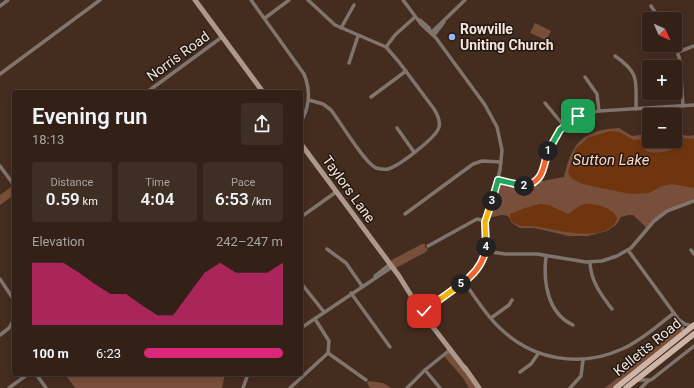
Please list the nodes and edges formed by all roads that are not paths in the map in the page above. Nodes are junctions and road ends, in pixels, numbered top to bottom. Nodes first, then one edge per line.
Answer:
1 (8, 0) edge
2 (100, 0) edge
3 (195, 0) edge
4 (251, 0) edge
5 (289, 0) edge
6 (308, 0) edge
7 (402, 0) edge
8 (466, 0) edge
9 (354, 5) dead end
10 (0, 6) edge
11 (651, 6) dead end
12 (655, 12) edge
13 (265, 18) junction
14 (416, 18) junction
15 (341, 28) junction
16 (432, 34) junction
17 (358, 36) junction
18 (222, 37) junction
19 (694, 46) edge
20 (386, 47) junction
21 (682, 50) edge
22 (678, 52) edge
23 (615, 56) dead end
24 (349, 63) dead end
25 (406, 71) junction
26 (0, 74) edge
27 (585, 77) dead end
28 (151, 90) edge
29 (261, 90) edge
30 (371, 97) dead end
31 (309, 100) junction
32 (545, 103) dead end
33 (694, 105) edge
34 (683, 106) junction
35 (636, 109) junction
36 (599, 111) junction
37 (303, 116) edge
38 (564, 126) junction
39 (397, 128) dead end
40 (303, 147) edge
41 (414, 152) junction
42 (501, 162) junction
43 (0, 166) edge
44 (498, 180) junction
45 (12, 182) edge
46 (336, 192) junction
47 (694, 201) edge
48 (405, 214) dead end
49 (303, 216) edge
50 (486, 220) junction
51 (428, 246) dead end
52 (327, 249) dead end
53 (628, 250) junction
54 (691, 250) dead end
55 (486, 251) junction
56 (694, 254) edge
57 (546, 256) junction
58 (590, 262) junction
59 (390, 266) junction
60 (0, 279) edge
61 (464, 282) junction
62 (303, 286) edge
63 (362, 286) junction
64 (351, 293) junction
65 (12, 297) edge
66 (512, 300) dead end
67 (612, 309) dead end
68 (324, 312) junction
69 (423, 312) junction
70 (674, 313) junction
71 (491, 318) junction
72 (315, 319) junction
73 (679, 320) junction
74 (12, 323) edge
75 (573, 325) dead end
76 (694, 325) edge
77 (303, 327) edge
78 (684, 333) junction
79 (694, 334) edge
80 (0, 335) edge
81 (694, 346) edge
82 (390, 347) dead end
83 (451, 350) junction
84 (328, 354) junction
85 (538, 354) junction
86 (584, 360) junction
87 (425, 370) junction
88 (520, 372) dead end
89 (25, 376) edge
90 (37, 376) edge
91 (247, 376) edge
92 (366, 380) dead end
93 (636, 380) junction
94 (648, 381) junction
95 (623, 386) edge
96 (9, 388) edge
97 (46, 388) edge
98 (243, 388) edge
99 (290, 388) edge
100 (407, 388) edge
101 (440, 388) edge
102 (479, 388) edge
103 (570, 388) edge
104 (641, 388) edge

1 - 10 street
2 - 26 street
3 - 18 main road
4 - 13 street
5 - 13 street
6 - 15 street
7 - 14 street
8 - 16 street
9 - 15 street
11 - 12 street
13 - 31 street
14 - 16 street
14 - 20 street
15 - 17 street
16 - 42 street
17 - 20 street
17 - 24 street
18 - 28 street, Norris Road
18 - 29 main road
19 - 21 street
20 - 25 street
22 - 34 street
23 - 35 street
25 - 30 street
25 - 41 street
27 - 36 street
31 - 37 street
31 - 41 street
32 - 38 street
33 - 34 street
34 - 35 street
35 - 36 street
36 - 38 street
38 - 44 street
39 - 41 street
40 - 46 main road, Taylors Lane
42 - 44 street
42 - 48 street
43 - 45 street
44 - 50 street
46 - 49 street
46 - 59 main road, Taylors Lane
47 - 53 street
50 - 51 street
50 - 55 street
52 - 63 street
53 - 58 street
53 - 70 street
54 - 56 street
55 - 57 street
55 - 61 street
57 - 58 street
57 - 75 street
58 - 67 street
59 - 63 street
59 - 69 main road, Taylors Lane
60 - 65 street
61 - 69 street
61 - 71 street
62 - 68 street
63 - 64 street
64 - 68 street
64 - 82 street
66 - 71 street
68 - 72 street
69 - 83 main road, Taylors Lane
70 - 73 street
70 - 86 street
71 - 85 street
72 - 77 street
72 - 84 street
73 - 76 street
73 - 78 street
74 - 80 street
76 - 78 main road, Kelletts Road
78 - 95 main road, Kelletts Road
79 - 93 main road, Kelletts Road
81 - 94 street, Kelletts Road
83 - 87 street
83 - 102 main road, Taylors Lane
84 - 92 street
84 - 99 street
85 - 86 street
85 - 88 street
86 - 103 street
87 - 100 street
87 - 101 street
89 - 96 street
90 - 97 street
91 - 98 street
93 - 94 street, Kelletts Road
93 - 95 main road, Kelletts Road
94 - 104 street

